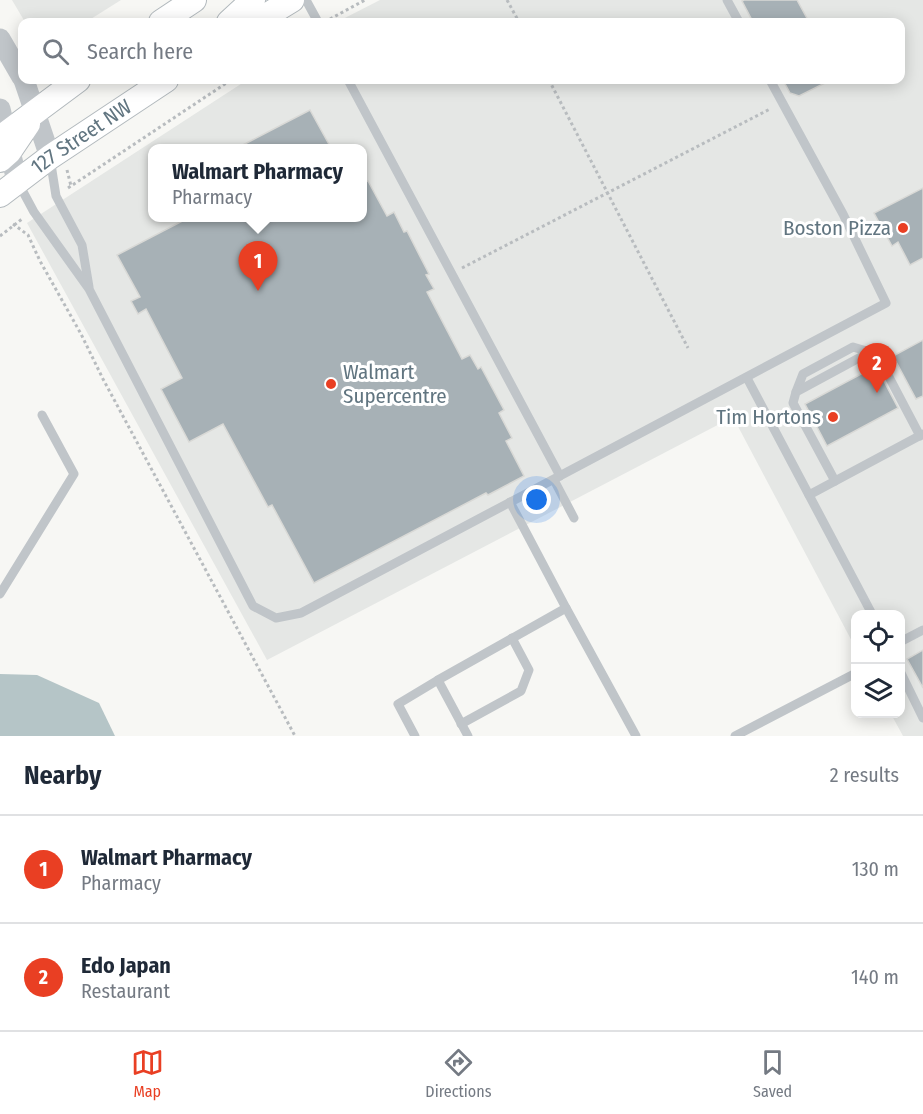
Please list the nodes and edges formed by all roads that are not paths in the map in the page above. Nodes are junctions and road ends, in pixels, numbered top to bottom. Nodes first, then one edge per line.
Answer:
1 (194, 0) edge
2 (253, 0) edge
3 (291, 0) edge
4 (306, 0) edge
5 (727, 0) edge
6 (167, 18) edge
7 (233, 18) edge
8 (262, 18) edge
9 (316, 18) edge
10 (737, 18) edge
11 (0, 39) edge
12 (18, 70) edge
13 (25, 84) edge
14 (72, 84) edge
15 (160, 84) edge
16 (350, 84) edge
17 (772, 84) edge
18 (0, 109) edge
19 (35, 110) junction
20 (4, 146) edge
21 (50, 157) junction
22 (9, 188) edge
23 (89, 290) junction
24 (747, 378) junction
25 (42, 415) dead end
26 (921, 435) edge
27 (557, 478) junction
28 (835, 481) junction
29 (809, 495) junction
30 (510, 502) junction
31 (574, 518) dead end
32 (0, 594) edge
33 (566, 608) junction
34 (869, 610) edge
35 (923, 630) edge
36 (512, 638) junction
37 (905, 639) edge
38 (851, 676) edge
39 (438, 680) junction
40 (905, 682) edge
41 (923, 718) edge
42 (461, 724) junction
43 (415, 736) edge
44 (468, 736) edge
45 (636, 736) edge
46 (735, 736) edge

1 - 6 main road
2 - 7 main road
3 - 8 main road
4 - 9 lane
5 - 10 lane
11 - 12 street
13 - 19 street
14 - 19 main road
15 - 21 main road, 127 Street NW
16 - 27 lane
17 - 24 lane
18 - 20 street
19 - 20 main road
19 - 21 street
20 - 22 street
21 - 22 main road, 127 Street NW
21 - 23 lane
22 - 23 lane
23 - 30 lane
24 - 27 lane
24 - 29 lane
25 - 32 lane
26 - 28 lane
26 - 28 lane
27 - 30 lane
27 - 31 lane
28 - 29 lane
29 - 34 lane
30 - 33 lane
33 - 36 lane
33 - 45 lane
35 - 37 lane
36 - 39 lane
36 - 42 lane
38 - 46 lane
39 - 42 lane
39 - 43 lane
40 - 41 lane
42 - 44 lane

